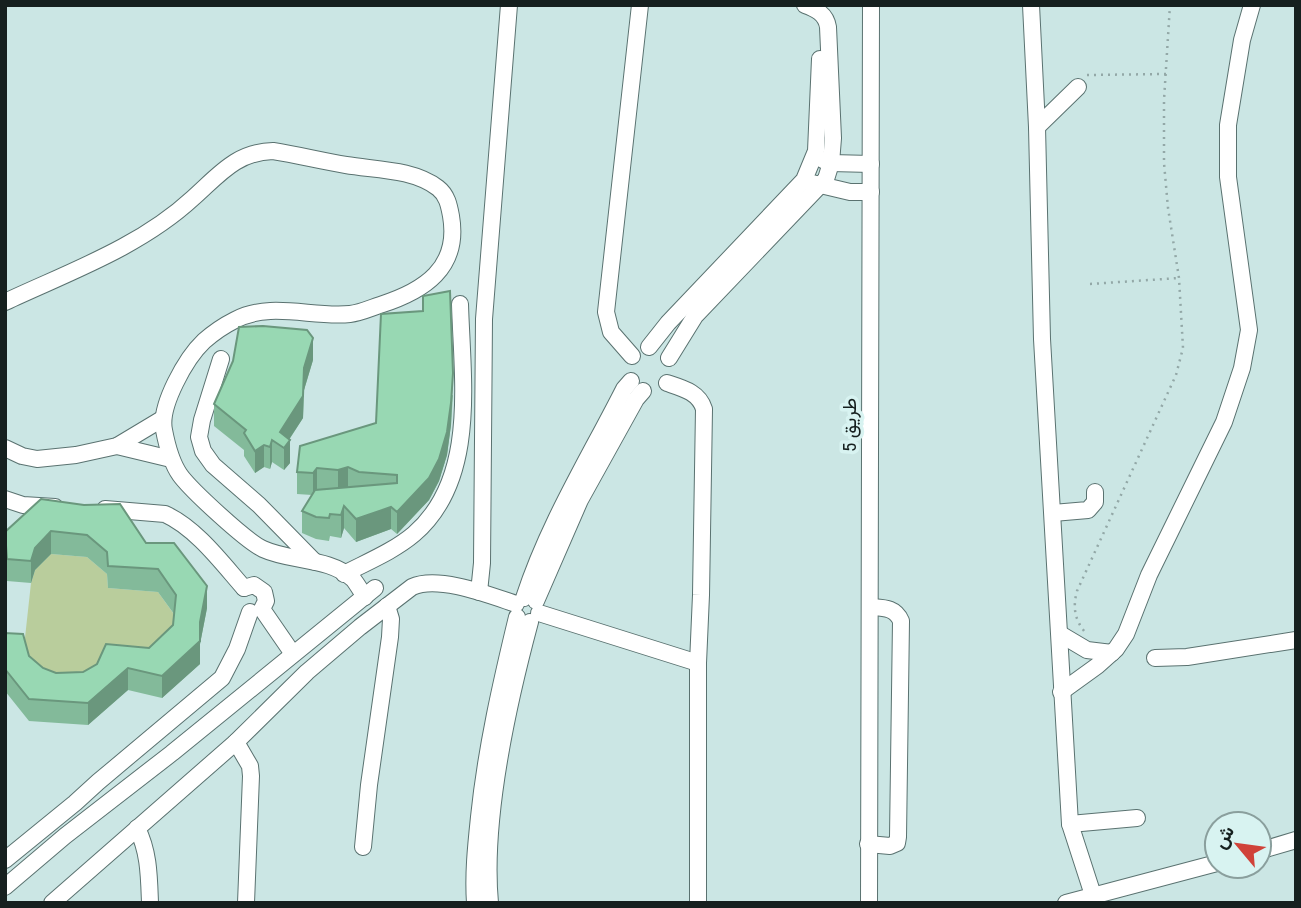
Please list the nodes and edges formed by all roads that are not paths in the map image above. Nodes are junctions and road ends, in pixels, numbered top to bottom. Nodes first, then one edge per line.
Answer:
1 (509, 5) edge
2 (640, 5) edge
3 (872, 5) edge
4 (1031, 5) edge
5 (1252, 5) edge
6 (812, 8) edge
7 (1083, 81) road end
8 (1037, 127) junction
9 (814, 156) junction
10 (831, 163) junction
11 (871, 164) junction
12 (804, 180) junction
13 (820, 186) junction
14 (871, 192) junction
15 (5, 302) edge
16 (460, 304) dead end
17 (649, 347) junction
18 (632, 356) junction
19 (669, 358) junction
20 (220, 359) dead end
21 (667, 383) junction
22 (637, 386) junction
23 (162, 419) junction
24 (117, 446) junction
25 (5, 448) edge
26 (171, 459) junction
27 (1095, 492) dead end
28 (5, 499) edge
29 (70, 507) edge
30 (94, 508) edge
31 (1053, 513) junction
32 (315, 562) junction
33 (344, 574) junction
34 (244, 588) junction
35 (479, 592) junction
36 (387, 606) junction
37 (870, 607) junction
38 (527, 609) junction
39 (256, 610) junction
40 (1060, 634) junction
41 (1296, 640) edge
42 (1112, 653) junction
43 (293, 654) junction
44 (1155, 658) dead end
45 (698, 663) junction
46 (1061, 692) junction
47 (236, 742) junction
48 (489, 792) junction
49 (1136, 818) dead end
50 (1070, 824) junction
51 (137, 828) junction
52 (1296, 841) edge
53 (868, 844) junction
54 (363, 847) dead end
55 (1273, 847) edge
56 (5, 860) edge
57 (1203, 867) edge
58 (5, 887) edge
59 (1093, 895) junction
60 (52, 903) edge
61 (150, 903) edge
62 (247, 903) edge
63 (475, 903) edge
64 (490, 903) edge
65 (698, 903) edge
66 (869, 903) edge
67 (1066, 903) edge

1 - 35 street
2 - 18 street
3 - 11 street, طريق 5
4 - 8 street
5 - 42 street
6 - 9 street
6 - 10 street
7 - 8 street
8 - 31 street
9 - 10 street
9 - 12 street
10 - 11 street
10 - 13 street
11 - 14 street, طريق 5
12 - 13 street
12 - 17 street
13 - 14 street
13 - 19 street
14 - 37 street, طريق 5
15 - 23 street
16 - 33 street
17 - 18 street
17 - 19 street
18 - 22 street
19 - 21 street
20 - 32 street
21 - 22 street
21 - 45 street
22 - 38 street
23 - 24 street
23 - 26 street
24 - 25 street
24 - 26 street
26 - 32 street
27 - 31 street
28 - 29 street
30 - 34 street
31 - 40 street
32 - 33 street
33 - 43 street
34 - 39 street
34 - 39 street
35 - 36 street
35 - 38 street
36 - 47 street
36 - 54 street
37 - 53 street, طريق 5
37 - 53 street
38 - 45 street
38 - 48 street
39 - 43 street
39 - 56 street
40 - 42 street
40 - 46 street
41 - 44 street
42 - 46 street
43 - 58 street
45 - 65 street
46 - 50 street
47 - 51 street
47 - 62 street
48 - 63 street
48 - 64 street
49 - 50 street
50 - 59 street
51 - 60 street
51 - 61 street
52 - 55 street
53 - 66 street, طريق 5
57 - 59 street
59 - 67 street

